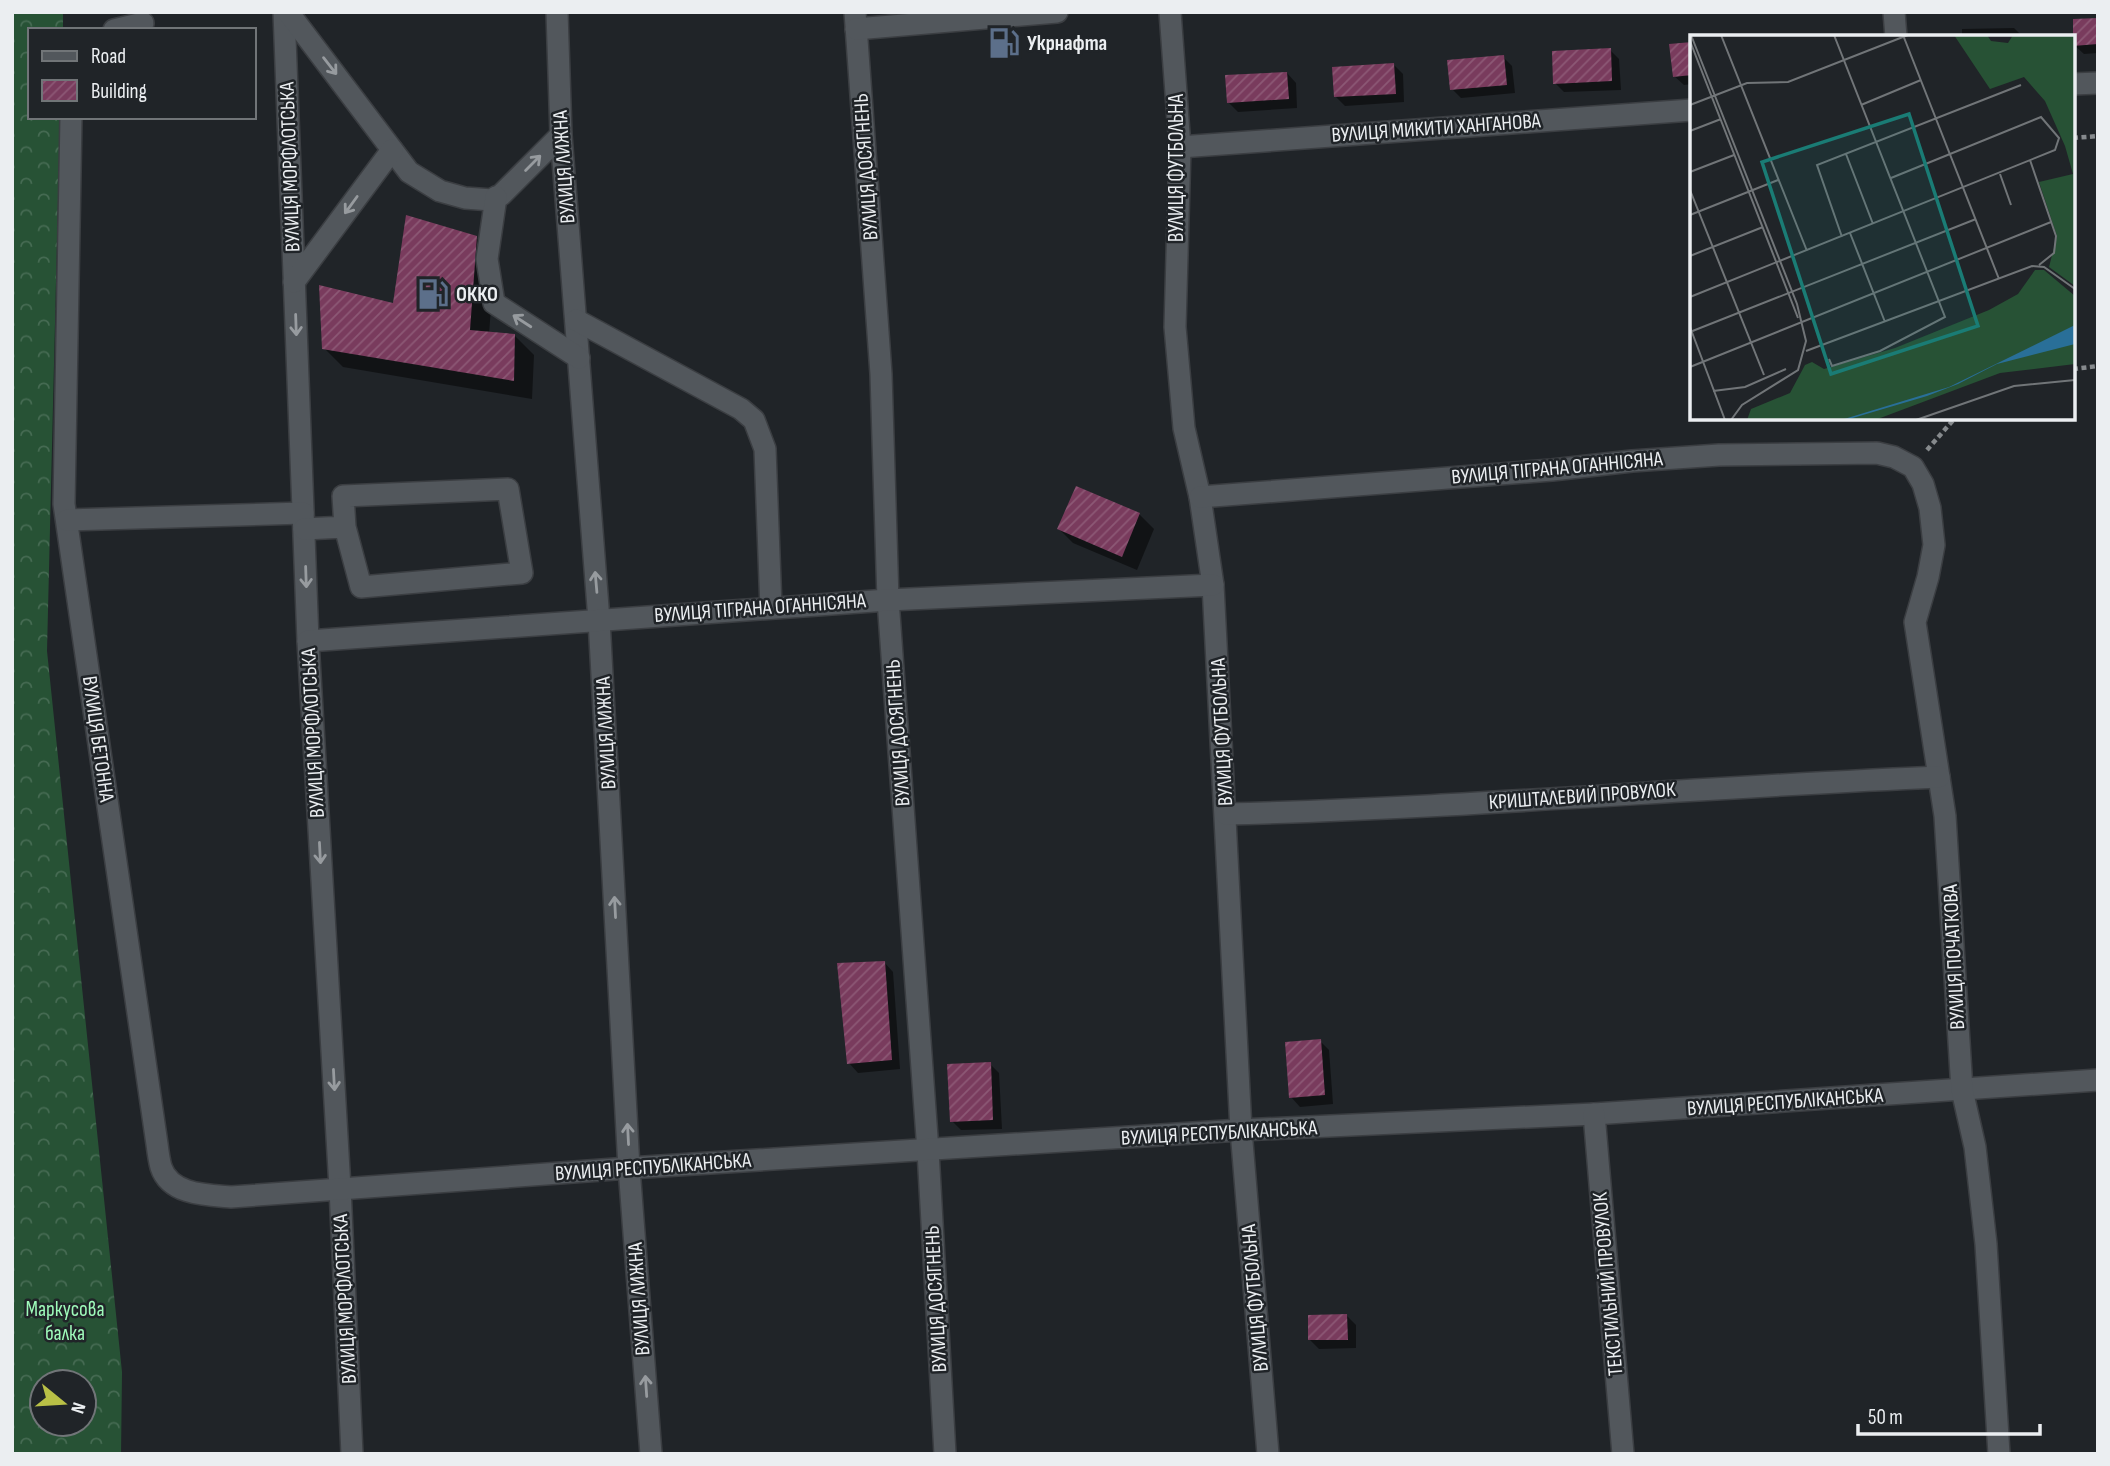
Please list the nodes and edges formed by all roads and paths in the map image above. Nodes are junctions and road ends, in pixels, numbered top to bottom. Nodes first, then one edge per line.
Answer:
1 (286, 12) edge
2 (556, 12) edge
3 (1057, 12) edge
4 (1170, 12) edge
5 (1894, 12) edge
6 (856, 20) edge
7 (143, 23) dead end
8 (122, 28) edge
9 (1896, 35) edge
10 (2098, 83) edge
11 (2075, 84) edge
12 (1690, 110) edge
13 (71, 119) edge
14 (561, 135) junction
15 (2098, 136) edge
16 (2075, 138) edge
17 (1180, 147) junction
18 (391, 150) junction
19 (496, 197) junction
20 (294, 282) junction
21 (576, 320) junction
22 (579, 358) junction
23 (2098, 366) edge
24 (2075, 369) edge
25 (1953, 420) edge
26 (1913, 467) junction
27 (1200, 497) junction
28 (67, 520) junction
29 (303, 521) junction
30 (345, 527) junction
31 (1213, 585) junction
32 (888, 600) junction
33 (771, 608) junction
34 (599, 620) junction
35 (308, 641) junction
36 (1938, 777) junction
37 (1227, 814) junction
38 (2098, 1080) edge
39 (1962, 1090) junction
40 (1594, 1114) junction
41 (1241, 1130) junction
42 (928, 1151) junction
43 (629, 1168) junction
44 (340, 1188) junction
45 (352, 1454) edge
46 (651, 1454) edge
47 (945, 1454) edge
48 (1268, 1454) edge
49 (1623, 1454) edge
50 (1999, 1454) edge

1 -> 18 street
1 - 20 street, ВУЛИЦЯ МОРФЛОТСЬКА
2 - 14 street, ВУЛИЦЯ ЛИЖНА
3 - 6 street
4 - 17 street, ВУЛИЦЯ ФУТБОЛЬНА
5 - 9 street
6 - 32 street, ВУЛИЦЯ ДОСЯГНЕНЬ
7 - 8 street
10 - 11 street
12 - 17 street, ВУЛИЦЯ МИКИТИ ХАНГАНОВА
13 - 28 street, ВУЛИЦЯ БЕТОННА
19 -> 14 street
14 - 21 street, ВУЛИЦЯ ЛИЖНА
15 - 16 path
17 - 27 street, ВУЛИЦЯ ФУТБОЛЬНА
18 - 19 street
18 -> 20 street
22 -> 19 street
20 -> 29 street, ВУЛИЦЯ МОРФЛОТСЬКА
21 - 22 street, ВУЛИЦЯ ЛИЖНА
21 - 33 street
34 -> 22 street, ВУЛИЦЯ ЛИЖНА
23 - 24 path
25 - 26 path
26 - 27 street, ВУЛИЦЯ ТІГРАНА ОГАННІСЯНА
26 - 36 street, ВУЛИЦЯ ПОЧАТКОВА
27 - 31 street, ВУЛИЦЯ ФУТБОЛЬНА
28 - 29 street
28 - 44 street, ВУЛИЦЯ БЕТОННА
29 - 30 street
29 -> 35 street, ВУЛИЦЯ МОРФЛОТСЬКА
30 - 30 street
31 - 32 street, ВУЛИЦЯ ТІГРАНА ОГАННІСЯНА
31 - 37 street, ВУЛИЦЯ ФУТБОЛЬНА
32 - 33 street, ВУЛИЦЯ ТІГРАНА ОГАННІСЯНА
32 - 42 street, ВУЛИЦЯ ДОСЯГНЕНЬ
33 - 34 street, ВУЛИЦЯ ТІГРАНА ОГАННІСЯНА
34 - 35 street, ВУЛИЦЯ ТІГРАНА ОГАННІСЯНА
43 -> 34 street, ВУЛИЦЯ ЛИЖНА
35 -> 44 street, ВУЛИЦЯ МОРФЛОТСЬКА
36 - 37 street, КРИШТАЛЕВИЙ ПРОВУЛОК
36 - 39 street, ВУЛИЦЯ ПОЧАТКОВА
37 - 41 street, ВУЛИЦЯ ФУТБОЛЬНА
38 - 39 street, ВУЛИЦЯ РЕСПУБЛІКАНСЬКА
39 - 40 street, ВУЛИЦЯ РЕСПУБЛІКАНСЬКА
39 - 50 street, ВУЛИЦЯ ПОЧАТКОВА
40 - 41 street, ВУЛИЦЯ РЕСПУБЛІКАНСЬКА
40 - 49 street, ТЕКСТИЛЬНИЙ ПРОВУЛОК
41 - 42 street, ВУЛИЦЯ РЕСПУБЛІКАНСЬКА
41 - 48 street, ВУЛИЦЯ ФУТБОЛЬНА
42 - 43 street, ВУЛИЦЯ РЕСПУБЛІКАНСЬКА
42 - 47 street, ВУЛИЦЯ ДОСЯГНЕНЬ
43 - 44 street, ВУЛИЦЯ РЕСПУБЛІКАНСЬКА
46 -> 43 street, ВУЛИЦЯ ЛИЖНА
44 - 45 street, ВУЛИЦЯ МОРФЛОТСЬКА

